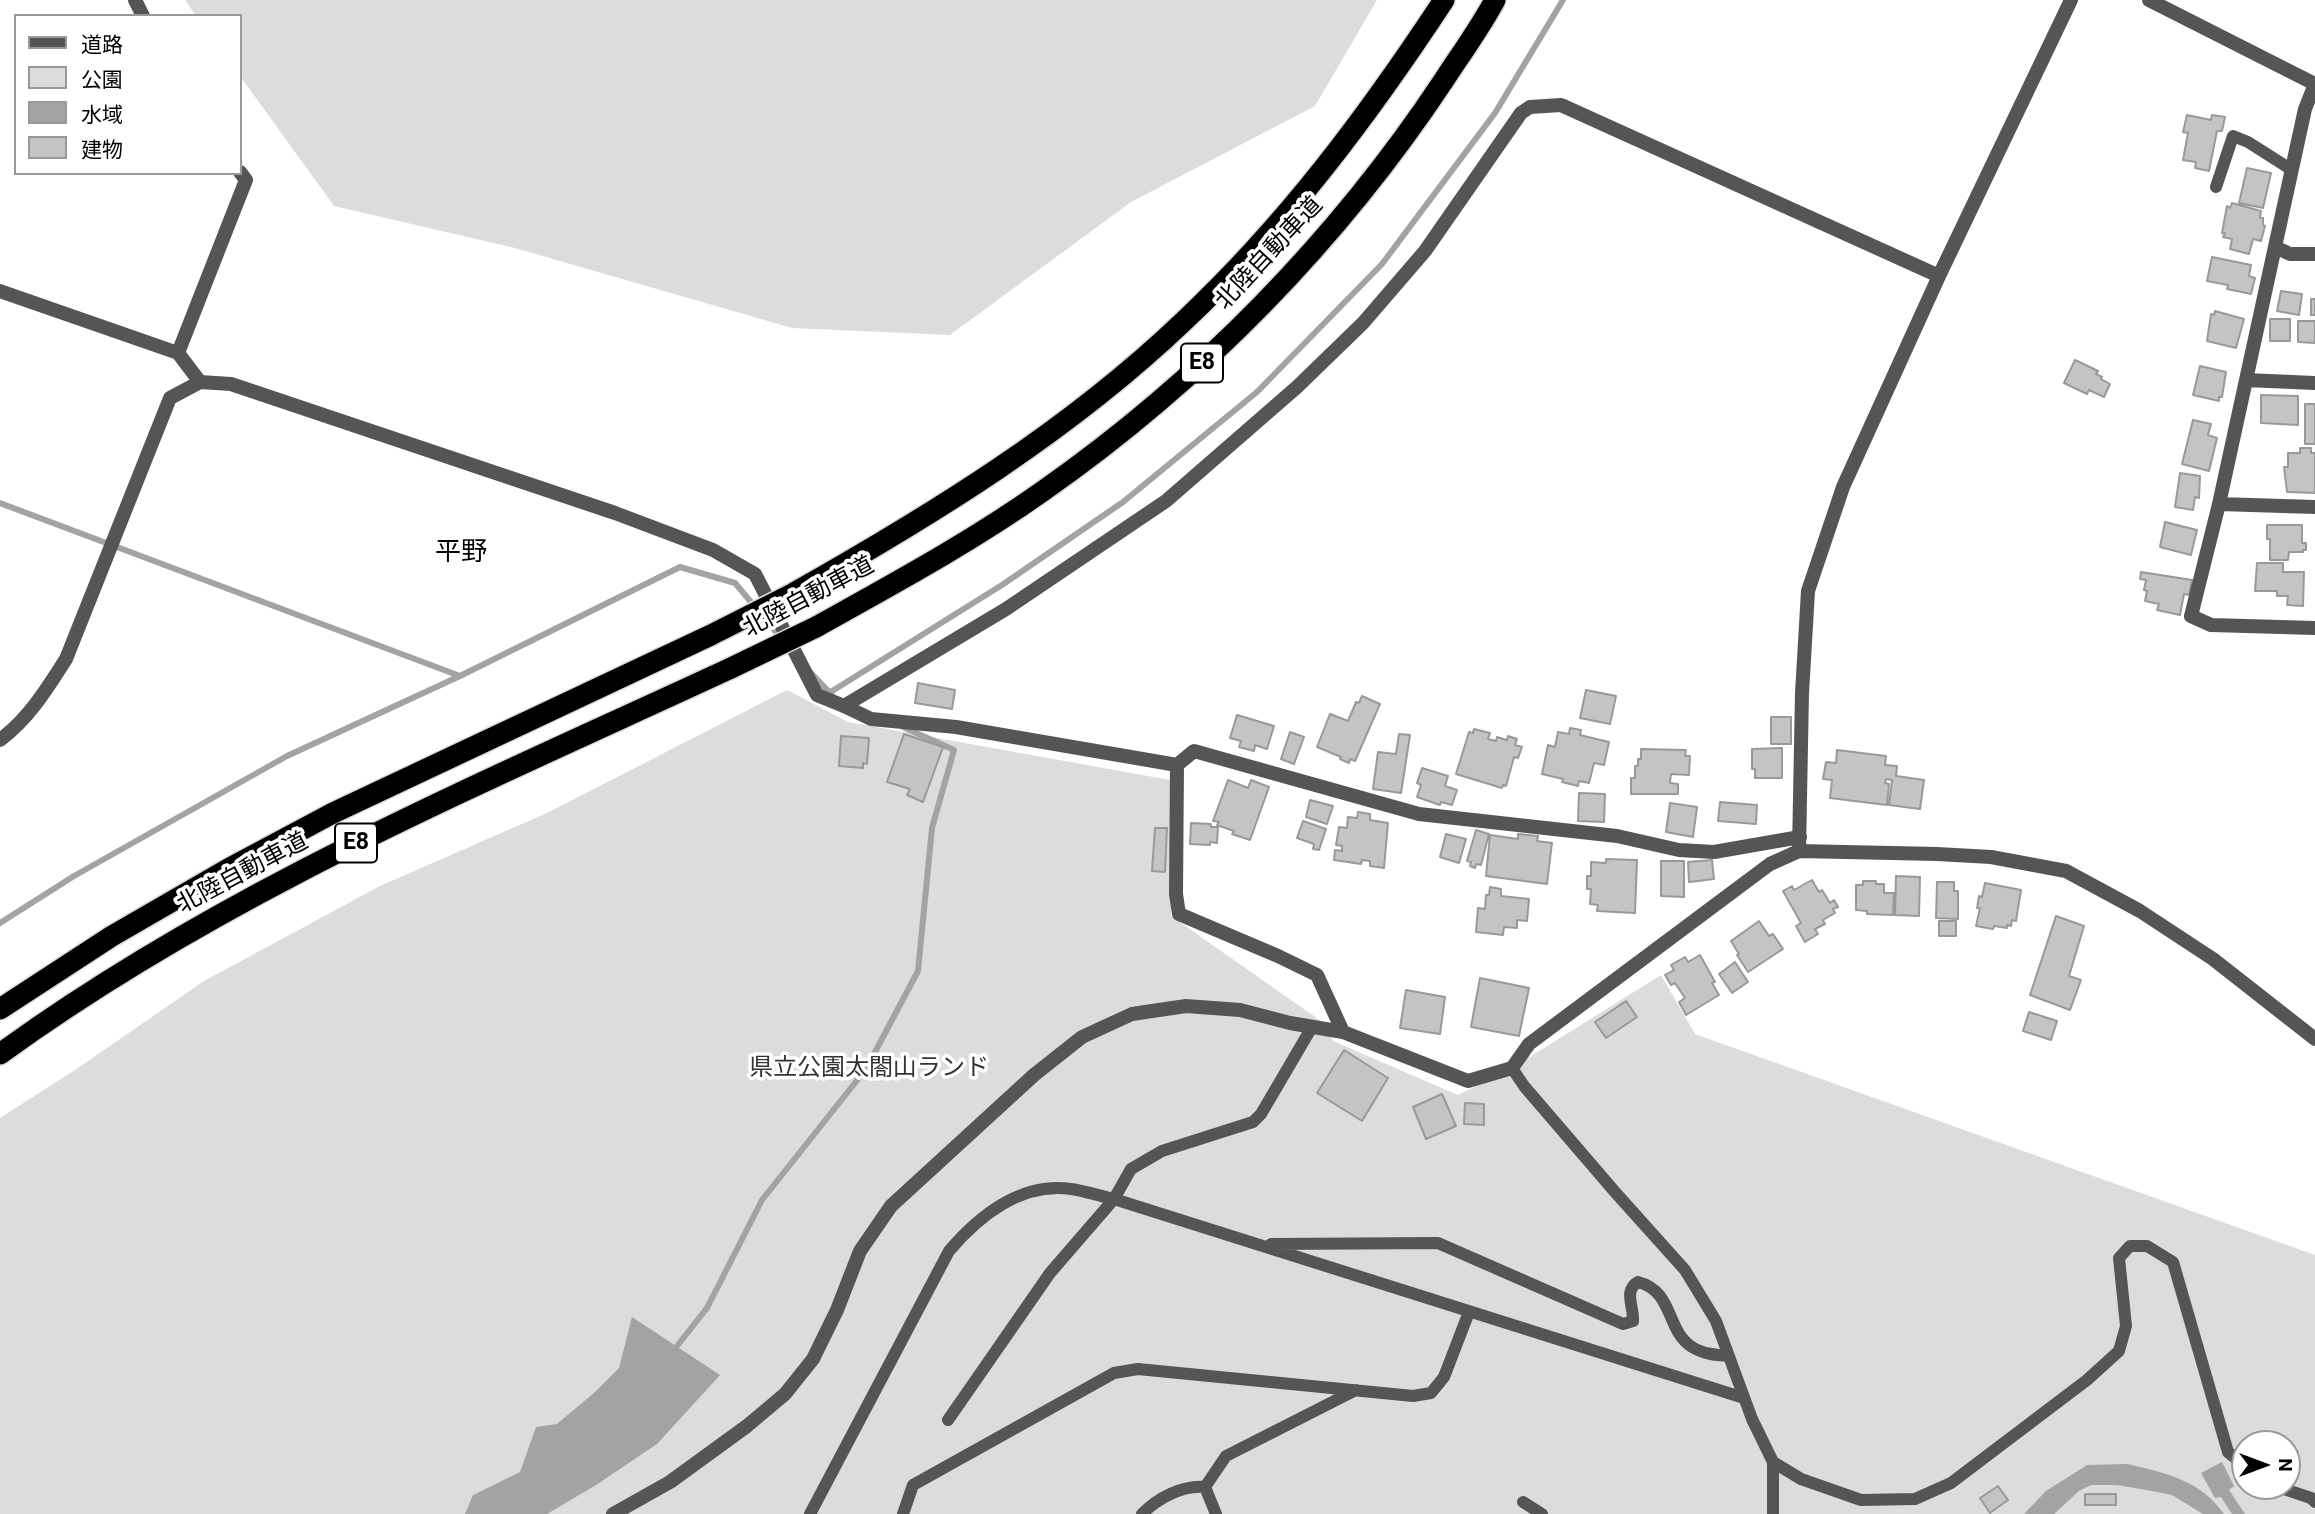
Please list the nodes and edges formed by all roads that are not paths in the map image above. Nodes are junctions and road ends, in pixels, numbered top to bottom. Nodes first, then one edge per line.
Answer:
1 (1444, 0) edge
2 (1495, 0) edge
3 (2071, 0) edge
4 (2149, 0) edge
5 (2315, 84) edge
6 (2292, 170) junction
7 (242, 175) edge
8 (2216, 187) dead end
9 (2275, 247) junction
10 (2315, 254) edge
11 (1939, 276) junction
12 (0, 291) edge
13 (178, 353) junction
14 (2246, 380) junction
15 (200, 382) junction
16 (2315, 383) edge
17 (2220, 504) junction
18 (2315, 507) edge
19 (2315, 628) edge
20 (844, 706) junction
21 (0, 740) edge
22 (1177, 765) junction
23 (1799, 844) junction
24 (0, 1009) edge
25 (1312, 1027) junction
26 (1343, 1032) junction
27 (2315, 1039) edge
28 (0, 1054) edge
29 (1512, 1069) junction
30 (1114, 1199) junction
31 (1256, 1245) junction
32 (1469, 1311) junction
33 (1729, 1356) junction
34 (1357, 1390) junction
35 (1744, 1398) junction
36 (948, 1420) dead end
37 (2231, 1454) edge
38 (1773, 1462) junction
39 (1205, 1487) junction
40 (1523, 1502) dead end
41 (613, 1514) edge
42 (810, 1514) edge
43 (902, 1514) edge
44 (1142, 1514) edge
45 (1216, 1514) edge
46 (1542, 1514) edge
47 (1773, 1514) edge

1 - 24 highway, 北陸自動車道 / E8, bridge
2 - 28 highway, 北陸自動車道 / E8, bridge
3 - 11 street
4 - 5 street
5 - 6 street
6 - 8 lane
6 - 9 street
7 - 13 street
9 - 10 street
9 - 14 street
11 - 20 street
11 - 23 street
12 - 13 street
13 - 15 street
14 - 16 street
14 - 17 street
15 - 20 street
15 - 21 street
17 - 18 street
17 - 19 street
20 - 22 street
22 - 23 street
22 - 26 street
23 - 27 street
23 - 29 street
25 - 26 street
25 - 30 lane
25 - 41 street
26 - 29 street
29 - 33 lane
30 - 31 lane
30 - 36 lane
30 - 42 lane
31 - 32 lane
31 - 33 lane
32 - 34 lane
32 - 35 lane
33 - 35 lane
34 - 39 lane
34 - 43 lane
35 - 38 lane
37 - 38 lane
38 - 47 lane
39 - 44 lane
39 - 45 lane
40 - 46 lane

